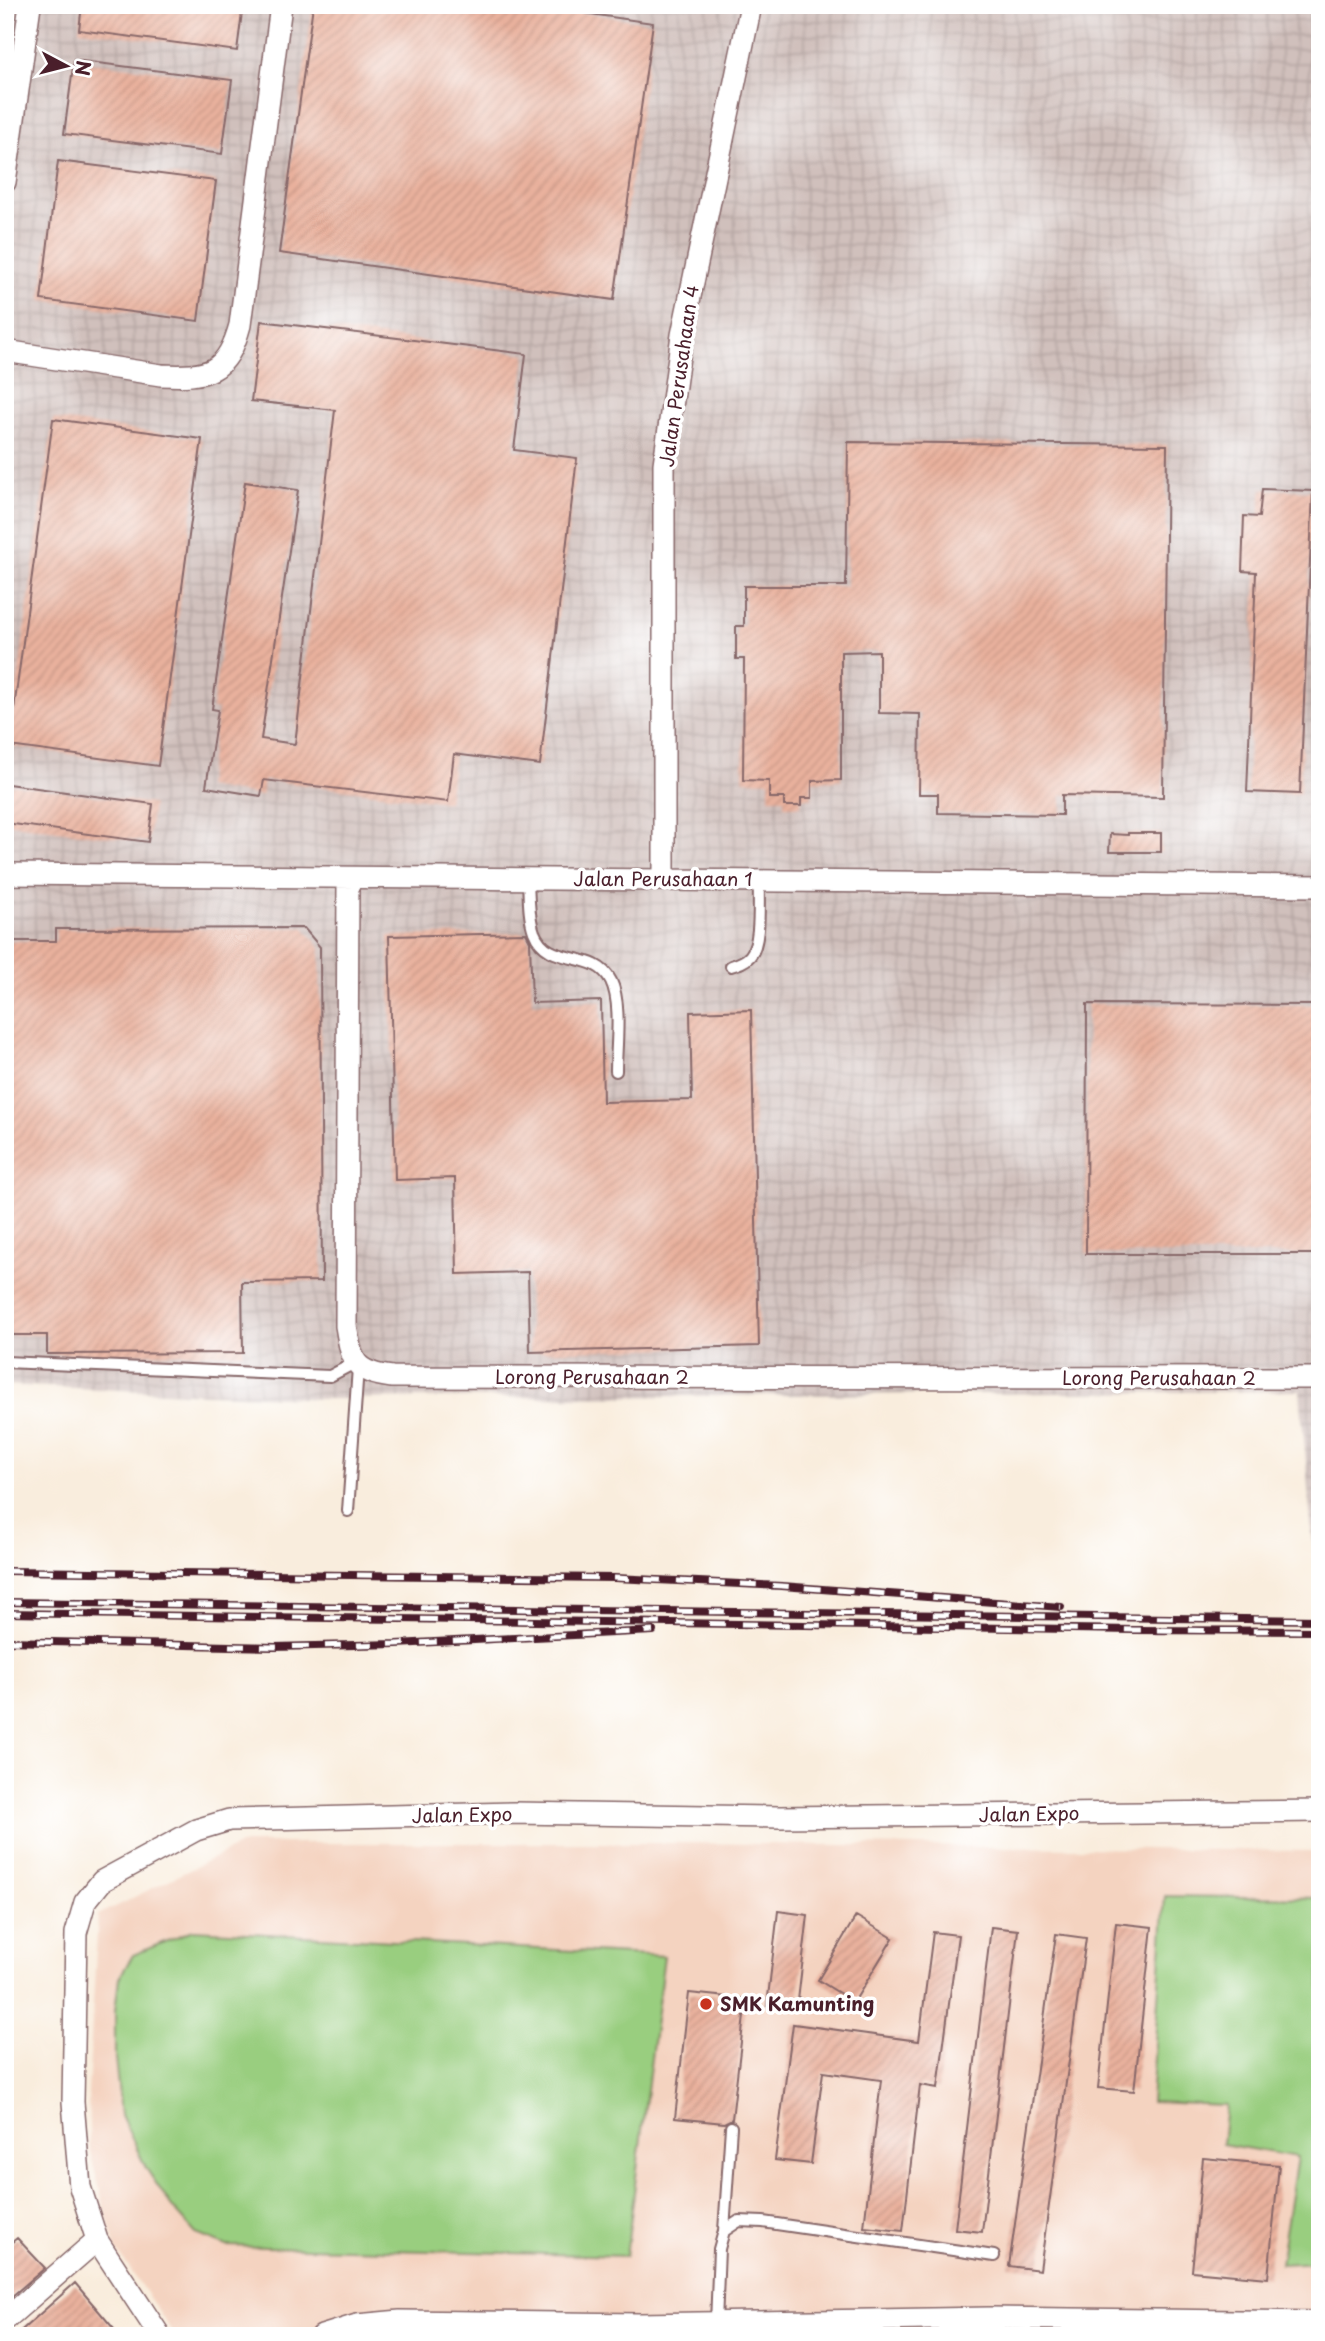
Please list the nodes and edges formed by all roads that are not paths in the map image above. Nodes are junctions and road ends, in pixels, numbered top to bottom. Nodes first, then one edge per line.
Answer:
1 (30, 5) edge
2 (281, 5) edge
3 (751, 5) edge
4 (5, 182) edge
5 (5, 351) edge
6 (5, 874) edge
7 (348, 878) junction
8 (528, 879) junction
9 (664, 879) junction
10 (759, 880) junction
11 (1320, 886) edge
12 (731, 966) dead end
13 (616, 1072) dead end
14 (5, 1362) edge
15 (356, 1363) junction
16 (1320, 1378) edge
17 (348, 1511) dead end
18 (1320, 1811) edge
19 (731, 2127) dead end
20 (724, 2231) junction
21 (97, 2239) junction
22 (994, 2256) dead end
23 (5, 2320) edge
24 (1320, 2322) edge
25 (716, 2323) junction
26 (992, 2327) edge
27 (1189, 2327) edge
28 (442, 2328) edge
29 (640, 2330) edge
30 (160, 2336) edge
31 (322, 2336) edge

1 - 4 street
2 - 5 street
3 - 9 street, Jalan Perusahaan 4
6 - 7 street, Jalan Perusahaan 1
7 - 8 street, Jalan Perusahaan 1
7 - 15 street
8 - 9 street, Jalan Perusahaan 1
8 - 13 lane
9 - 10 street, Jalan Perusahaan 1
10 - 11 street, Jalan Perusahaan 1
10 - 12 lane
14 - 15 lane
15 - 16 street, Lorong Perusahaan 2
15 - 17 lane
18 - 21 street, Jalan Expo
19 - 20 lane
20 - 22 lane
20 - 25 lane
21 - 23 street
21 - 30 street, Jalan Expo
24 - 27 street
25 - 26 street
25 - 29 street
26 - 27 street
28 - 29 street
28 - 31 street

